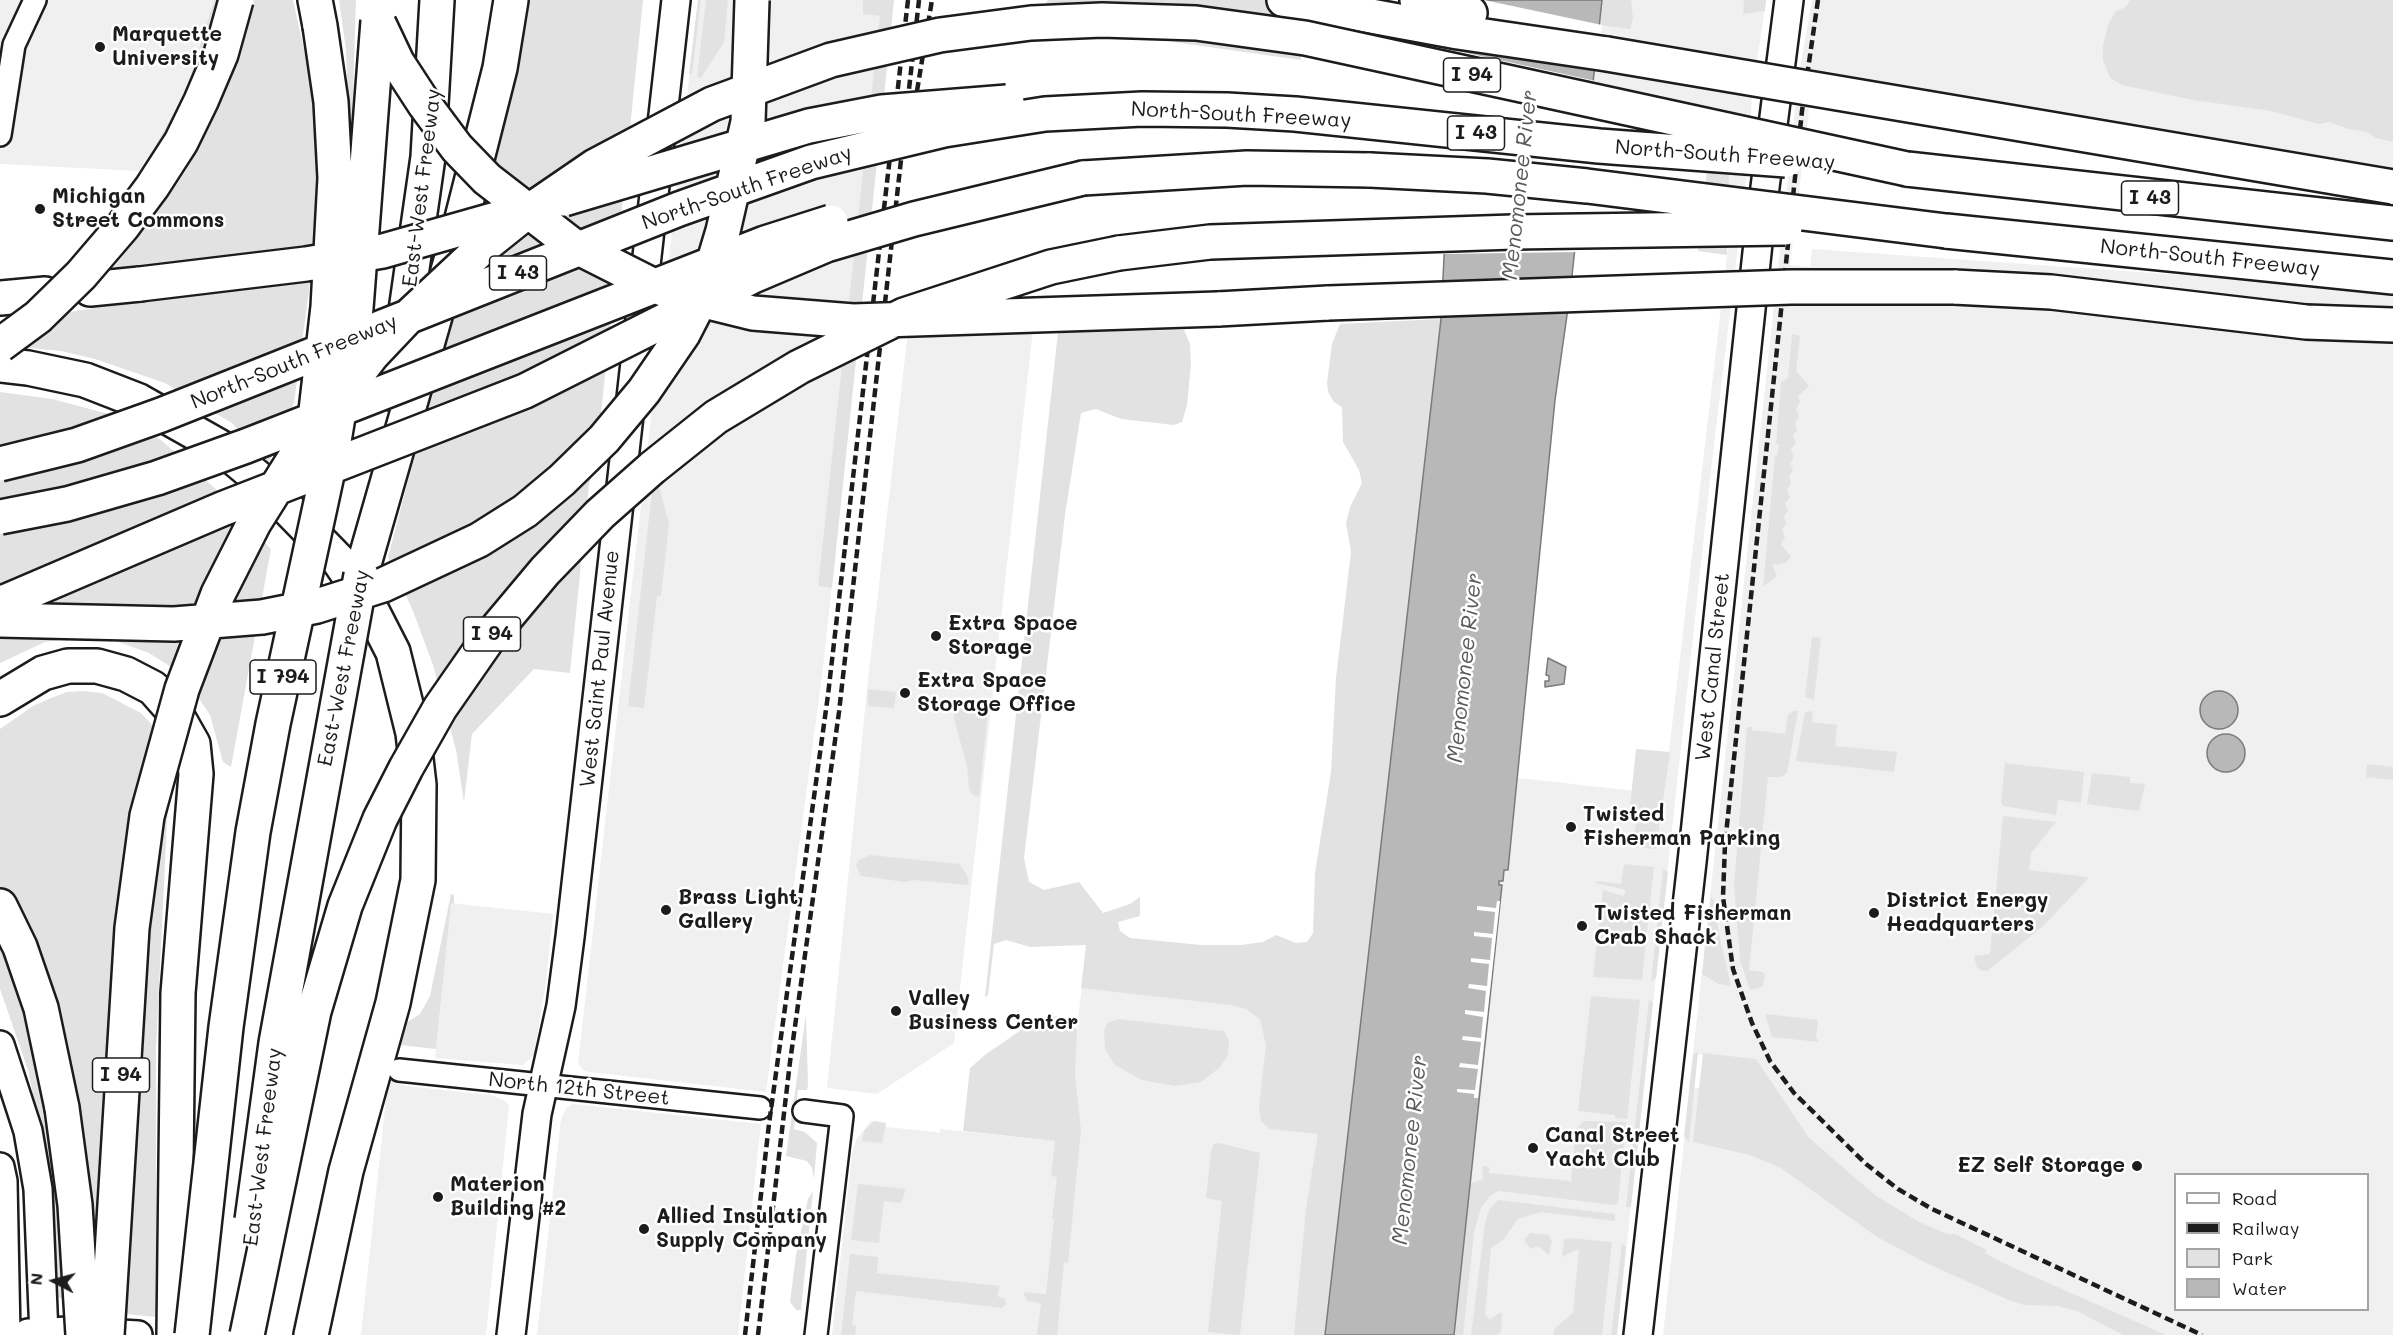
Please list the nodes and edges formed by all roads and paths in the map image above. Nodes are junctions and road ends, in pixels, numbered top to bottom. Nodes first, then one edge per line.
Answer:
1 (35, 0) edge
2 (236, 0) edge
3 (511, 0) edge
4 (676, 0) edge
5 (752, 0) edge
6 (1284, 0) edge
7 (1417, 0) edge
8 (1789, 0) edge
9 (376, 7) edge
10 (437, 10) edge
11 (317, 13) edge
12 (1607, 54) junction
13 (1045, 114) junction
14 (0, 135) edge
15 (1907, 169) junction
16 (1083, 178) junction
17 (2393, 187) edge
18 (2393, 223) edge
19 (1946, 231) junction
20 (2393, 277) edge
21 (90, 289) dead end
22 (45, 294) dead end
23 (0, 298) edge
24 (2393, 325) edge
25 (0, 345) edge
26 (0, 365) edge
27 (0, 464) edge
28 (0, 517) edge
29 (362, 571) junction
30 (0, 604) edge
31 (0, 620) edge
32 (0, 699) edge
33 (273, 724) junction
34 (0, 906) edge
35 (0, 1045) edge
36 (399, 1070) dead end
37 (544, 1085) junction
38 (760, 1108) dead end
39 (804, 1111) dead end
40 (0, 1167) edge
41 (44, 1333) edge
42 (6, 1335) edge
43 (82, 1335) edge
44 (107, 1335) edge
45 (138, 1335) edge
46 (174, 1335) edge
47 (192, 1335) edge
48 (245, 1335) edge
49 (311, 1335) edge
50 (511, 1335) edge
51 (816, 1335) edge
52 (1638, 1335) edge

1 - 14 street
2 - 25 highway, bridge
3 - 29 highway, bridge
4 - 37 street, West Saint Paul Avenue
5 - 31 highway, bridge
6 - 12 highway
7 - 12 highway
8 - 52 street, West Canal Street
9 - 24 highway, bridge
9 - 33 highway, I 794, bridge
10 - 29 highway, East-West Freeway / I 794, bridge
11 - 33 highway, bridge
12 - 17 highway, bridge
13 - 15 highway, North-South Freeway / I 43, bridge
13 - 21 highway, bridge
13 - 27 highway, North-South Freeway / I 43, bridge
15 - 18 highway, North-South Freeway / I 43
15 - 44 highway, I 94, bridge
16 - 19 highway, North-South Freeway / I 43, bridge
16 - 28 highway, North-South Freeway / I 43, bridge
16 - 30 highway, bridge
19 - 20 highway, North-South Freeway / I 43
19 - 48 highway, I 94, bridge
22 - 23 highway
26 - 49 highway
29 - 48 highway, East-West Freeway / I 794, bridge
32 - 46 highway
33 - 47 highway, I 794, bridge
34 - 43 highway, bridge
35 - 41 street
36 - 37 street, North 12th Street
37 - 38 street, North 12th Street
37 - 50 street, West Saint Paul Avenue
39 - 51 street
40 - 42 street
41 - 42 street
41 - 45 street

